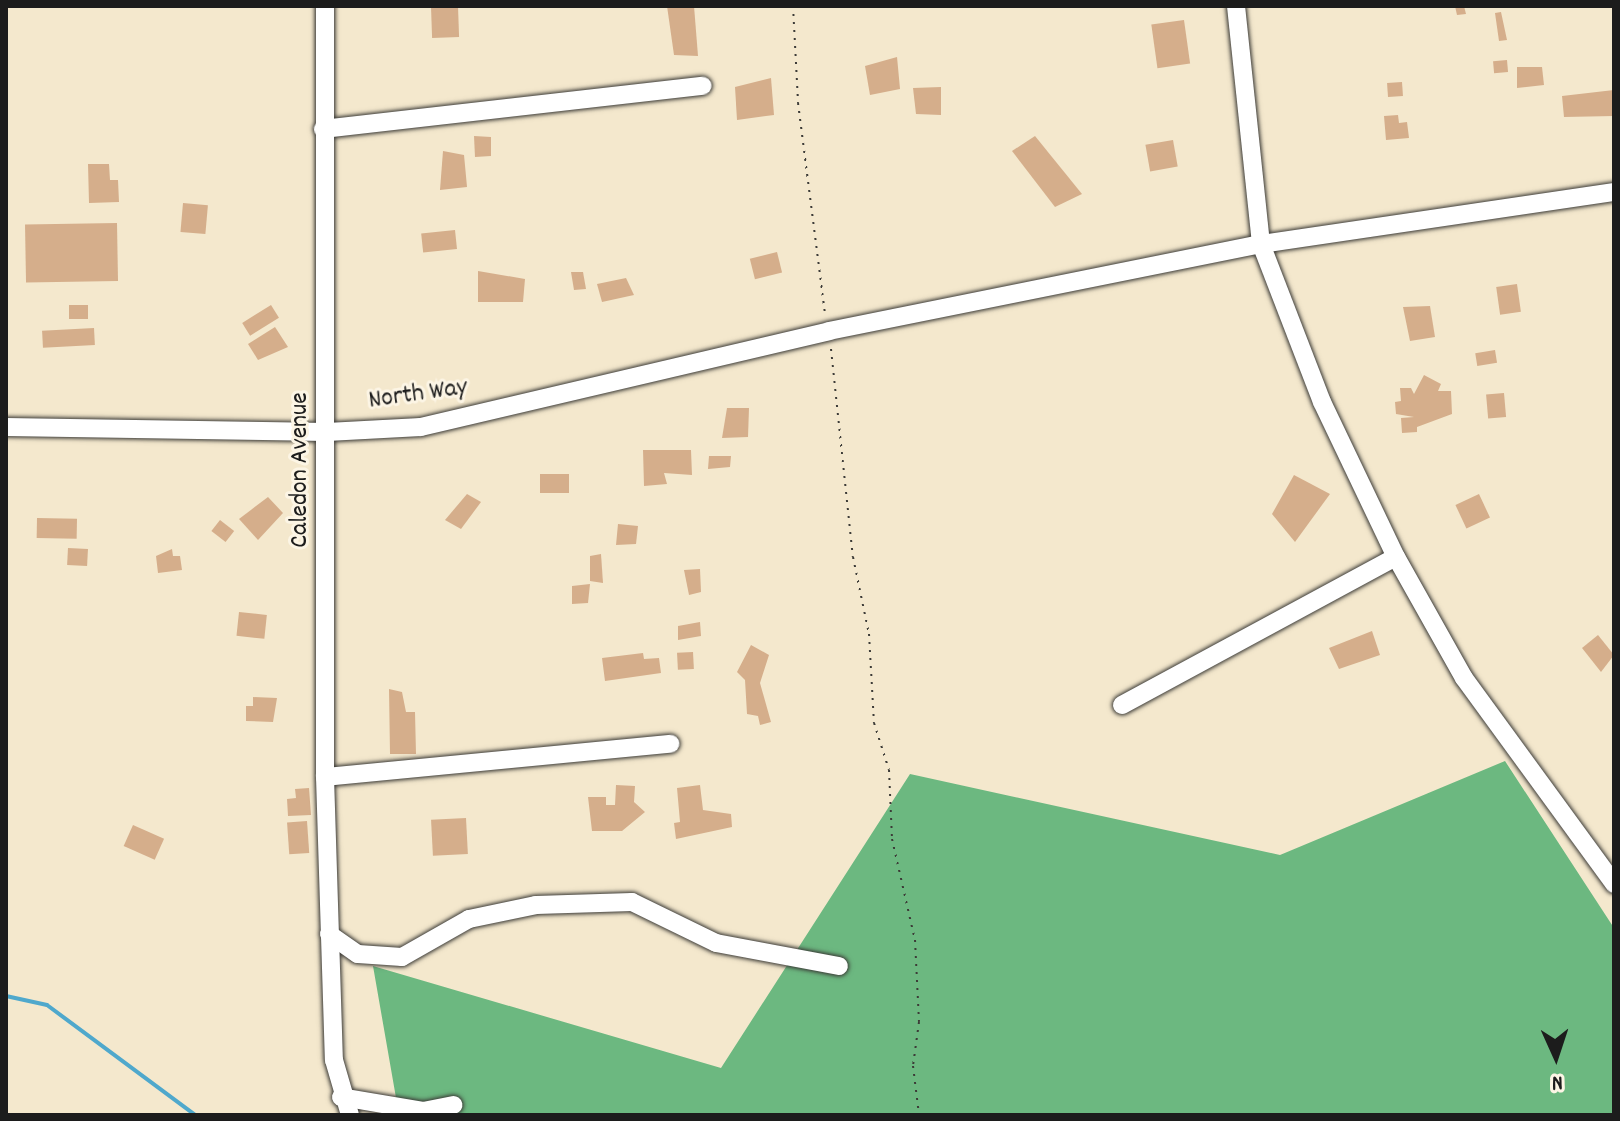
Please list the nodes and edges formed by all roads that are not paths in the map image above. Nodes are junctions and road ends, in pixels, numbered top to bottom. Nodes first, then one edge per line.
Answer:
1 (325, 6) edge
2 (1236, 6) edge
3 (703, 86) dead end
4 (323, 129) junction
5 (1614, 192) edge
6 (1261, 244) junction
7 (6, 427) edge
8 (327, 432) junction
9 (1396, 557) junction
10 (1122, 705) dead end
11 (670, 744) dead end
12 (325, 777) junction
13 (1614, 884) edge
14 (329, 934) junction
15 (839, 966) dead end
16 (341, 1097) junction
17 (453, 1105) dead end
18 (350, 1115) edge

1 - 4 street, Caledon Avenue
2 - 6 street
3 - 4 street
4 - 8 street, Caledon Avenue
5 - 6 street, North Way
6 - 8 street, North Way
6 - 9 street
7 - 8 street, North Way
8 - 12 street, Caledon Avenue
9 - 10 street
9 - 13 street
11 - 12 street
12 - 14 street, Caledon Avenue
14 - 15 street
14 - 16 street, Caledon Avenue
16 - 17 street
16 - 18 street, Caledon Avenue

